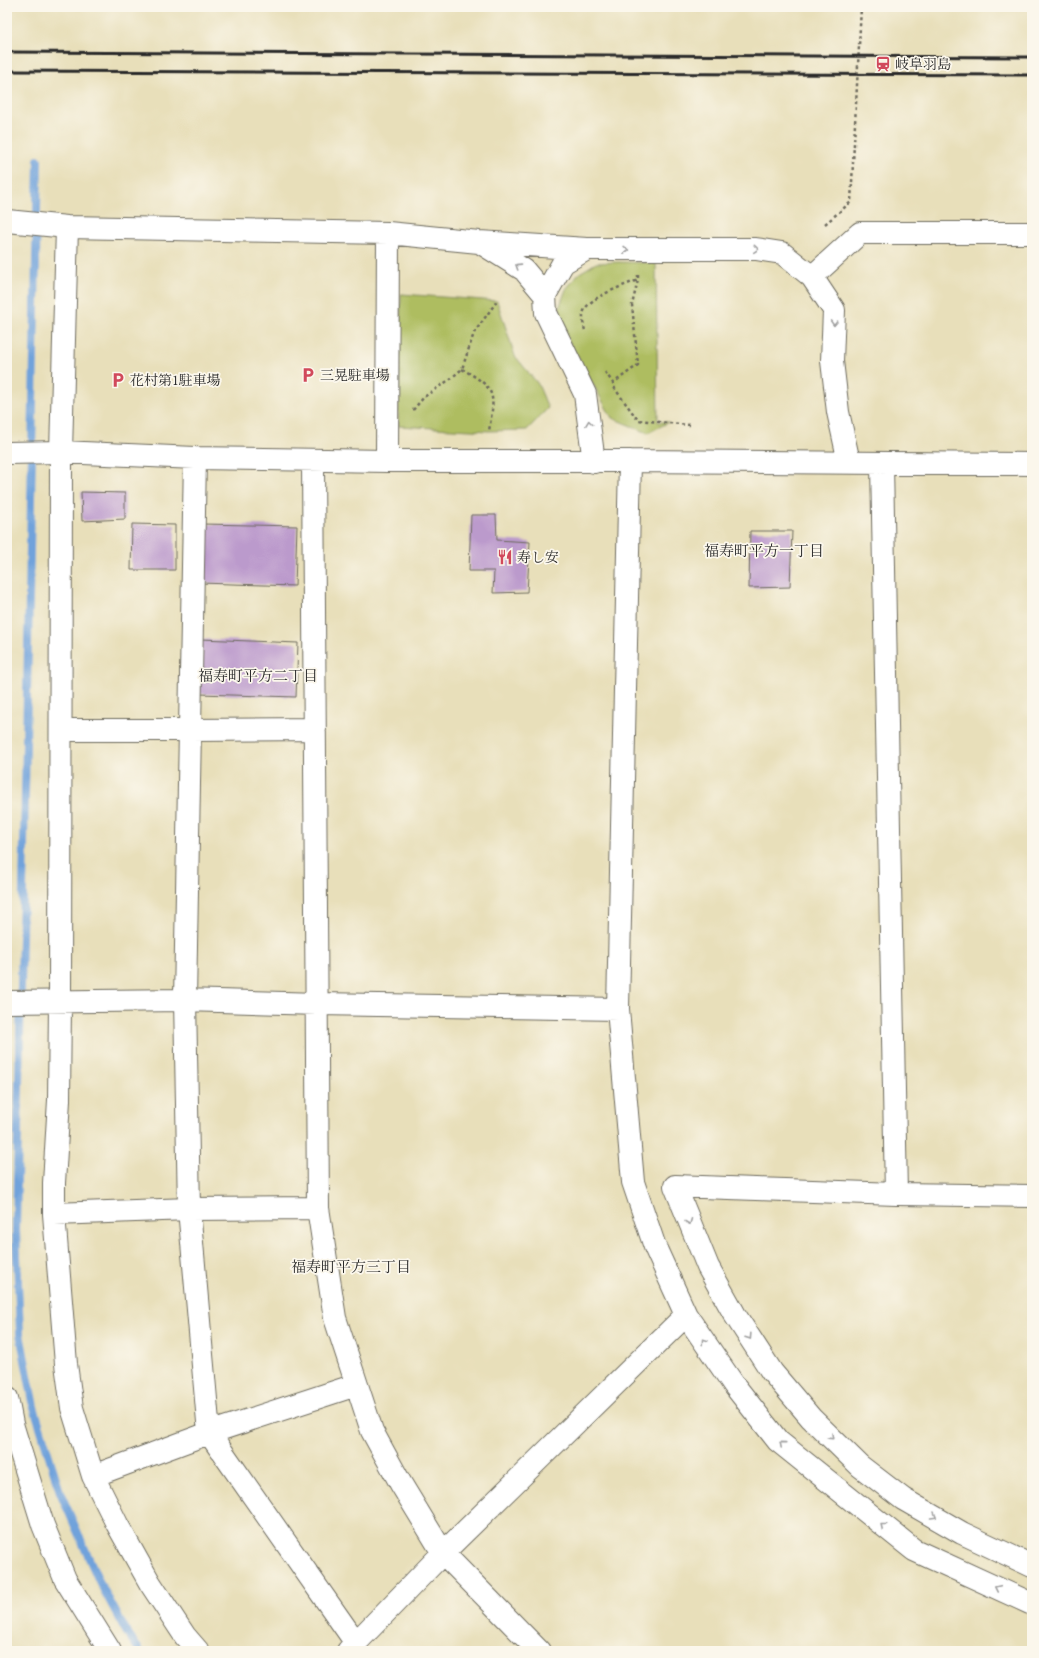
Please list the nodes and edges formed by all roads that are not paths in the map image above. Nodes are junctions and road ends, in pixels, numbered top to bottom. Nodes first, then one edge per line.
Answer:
1 (14, 222) edge
2 (61, 226) junction
3 (388, 232) junction
4 (1032, 233) edge
5 (479, 242) junction
6 (587, 249) junction
7 (812, 277) junction
8 (545, 295) junction
9 (12, 453) edge
10 (56, 453) junction
11 (195, 458) junction
12 (313, 460) junction
13 (387, 461) junction
14 (630, 461) junction
15 (594, 462) junction
16 (850, 462) junction
17 (882, 464) junction
18 (1032, 464) edge
19 (315, 729) junction
20 (61, 730) junction
21 (190, 730) junction
22 (185, 1000) junction
23 (7, 1002) edge
24 (52, 1003) junction
25 (318, 1004) junction
26 (618, 1009) junction
27 (896, 1194) junction
28 (1032, 1196) edge
29 (318, 1208) junction
30 (189, 1209) junction
31 (54, 1214) junction
32 (686, 1315) junction
33 (356, 1384) junction
34 (7, 1398) edge
35 (209, 1433) junction
36 (94, 1476) junction
37 (443, 1553) junction
38 (1032, 1566) edge
39 (1032, 1604) edge
40 (352, 1647) edge
41 (110, 1651) edge
42 (198, 1651) edge
43 (539, 1651) edge

1 - 2 street
2 - 3 street
2 - 10 street
3 - 5 street
3 - 13 street
4 - 7 street
5 - 6 street
8 -> 5 street
6 -> 7 street
6 - 8 street
7 -> 16 street
15 -> 8 street
9 - 10 street
10 - 11 street
10 - 20 street
11 - 12 street
11 - 21 street
12 - 13 street
12 - 19 street
13 - 15 street
14 - 15 street
14 - 16 street
14 - 26 street
16 - 17 street
17 - 18 street
17 - 27 street
19 - 21 street
19 - 25 street
20 - 21 street
20 - 24 street
21 - 22 street
22 - 24 street
22 - 25 street
22 - 30 street
23 - 24 street
24 - 31 street
25 - 26 street
25 - 29 street
26 - 32 street
27 - 28 street
27 -> 38 street
29 - 30 street
29 - 33 street
30 - 31 street
30 - 35 street
31 - 36 street
32 - 37 street
39 -> 32 street
33 - 35 street
33 - 37 street
34 - 41 street
35 - 36 street
35 - 40 street
36 - 42 street
37 - 40 street
37 - 43 street

